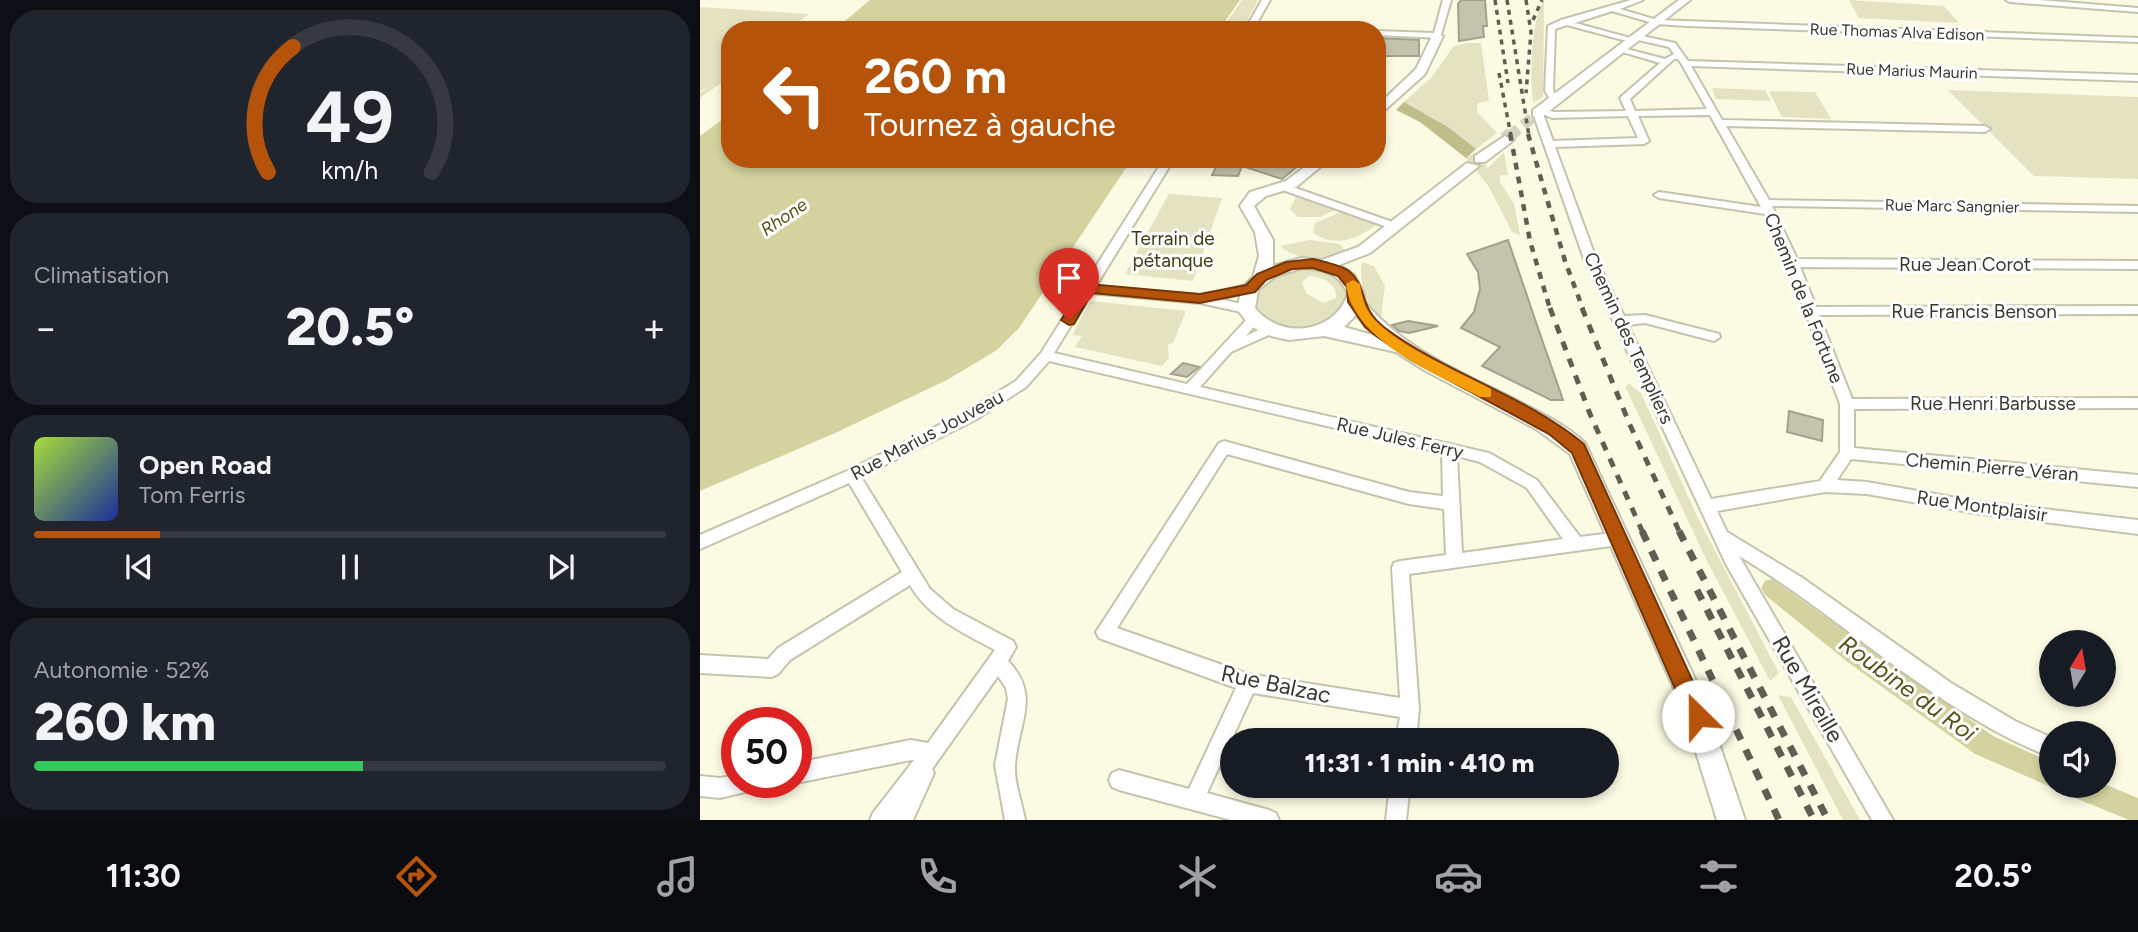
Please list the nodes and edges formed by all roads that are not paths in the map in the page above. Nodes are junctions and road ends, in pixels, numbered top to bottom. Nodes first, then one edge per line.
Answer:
1 (1266, 0) edge
2 (1447, 0) edge
3 (1639, 0) edge
4 (1685, 0) edge
5 (2010, 0) edge
6 (2134, 0) edge
7 (2138, 4) edge
8 (1610, 8) junction
9 (2138, 10) edge
10 (1592, 14) junction
11 (1254, 21) edge
12 (1562, 22) junction
13 (1386, 33) edge
14 (1639, 35) junction
15 (1437, 36) junction
16 (2138, 40) edge
17 (1683, 60) junction
18 (1667, 62) junction
19 (2138, 78) edge
20 (1555, 100) junction
21 (1386, 105) edge
22 (1540, 112) junction
23 (1632, 113) junction
24 (1716, 117) junction
25 (1985, 129) dead end
26 (1505, 140) tunnel mouth
27 (1548, 144) junction
28 (1163, 168) edge
29 (1310, 168) edge
30 (1284, 187) junction
31 (1659, 195) dead end
32 (1767, 207) junction
33 (2138, 209) edge
34 (1394, 226) junction
35 (1269, 244) junction
36 (1364, 250) junction
37 (1793, 262) junction
38 (1301, 264) junction
39 (1325, 265) junction
40 (2138, 265) edge
41 (1349, 279) junction
42 (1256, 283) junction
43 (1088, 289) junction
44 (1200, 299) junction
45 (1355, 302) junction
46 (2138, 310) edge
47 (1811, 311) junction
48 (1256, 320) junction
49 (1620, 321) junction
50 (1324, 330) junction
51 (1714, 337) dead end
52 (1046, 356) junction
53 (1416, 356) junction
54 (1191, 388) junction
55 (2138, 402) edge
56 (1847, 404) junction
57 (1449, 449) junction
58 (1847, 453) junction
59 (852, 475) junction
60 (2138, 481) edge
61 (1825, 486) junction
62 (1453, 505) junction
63 (1708, 506) junction
64 (2138, 527) edge
65 (1722, 537) junction
66 (1619, 539) junction
67 (700, 542) edge
68 (1576, 544) junction
69 (1732, 558) joint
70 (1454, 561) junction
71 (911, 576) junction
72 (1002, 654) junction
73 (700, 664) edge
74 (1248, 683) junction
75 (1410, 709) junction
76 (1408, 728) edge
77 (2039, 742) edge
78 (933, 753) junction
79 (812, 770) edge
80 (1119, 780) dead end
81 (700, 786) edge
82 (721, 788) edge
83 (1195, 798) junction
84 (1399, 798) edge
85 (880, 820) edge
86 (902, 820) edge
87 (1015, 820) edge
88 (1269, 820) edge
89 (1396, 820) edge
90 (1731, 820) edge
91 (1883, 820) edge

1 - 11 street
2 - 15 street
3 - 8 street
4 - 14 main road
5 - 9 street
6 - 7 street
8 - 10 street
8 - 14 street
10 - 12 street
10 - 14 street
12 - 14 street
12 - 20 street
13 - 15 street
14 - 16 street, Rue Thomas Alva Edison
14 - 17 street, Chemin de la Fortune
14 - 18 street
14 - 20 main road
15 - 21 main road
17 - 18 street
17 - 19 street, Rue Marius Maurin
17 - 24 street, Chemin de la Fortune
18 - 23 street
20 - 22 main road
22 - 23 street
22 - 27 street, Chemin des Templiers
23 - 24 street
23 - 27 street
24 - 25 street
24 - 32 street, Chemin de la Fortune
26 - 34 main road
27 - 49 street, Chemin des Templiers
28 - 43 street, Rue Marius Jouveau
29 - 30 main road
30 - 34 street
30 - 35 main road
31 - 32 street, Rue Marc Sangnier
32 - 33 street, Rue Marc Sangnier
32 - 37 street, Chemin de la Fortune
34 - 36 main road
35 - 38 main road
35 - 42 main road
36 - 39 main road
36 - 41 main road
37 - 40 street, Rue Jean Corot
37 - 47 street, Chemin de la Fortune
38 - 39 main road
38 - 42 main road
39 - 41 main road
41 - 45 main road
42 - 44 street
42 - 48 main road
43 - 44 street
43 - 52 street, Rue Marius Jouveau
44 - 48 street
45 - 50 main road
45 - 53 main road
46 - 47 street, Rue Francis Benson
47 - 56 street, Chemin de la Fortune
48 - 50 main road
48 - 54 street
49 - 51 street
49 - 63 street, Chemin des Templiers
50 - 53 main road
52 - 54 street
52 - 59 street, Rue Marius Jouveau
53 - 66 main road
54 - 57 street, Rue Jules Ferry
55 - 56 street, Rue Henri Barbusse
56 - 58 street, Chemin de la Fortune
57 - 62 street
57 - 68 street, Rue Jules Ferry
58 - 60 street, Chemin Pierre Véran
58 - 61 street
59 - 67 street, Rue Marius Jouveau
59 - 71 street
61 - 63 street
61 - 64 street, Rue Montplaisir
62 - 70 street
62 - 74 street, Rue Balzac
63 - 65 street, Chemin des Templiers
65 - 69 street, Chemin des Templiers
65 - 77 street
66 - 68 street
66 - 90 main road
68 - 70 street
69 - 91 street, Rue Mireille
70 - 75 street
71 - 72 street
71 - 73 street
72 - 78 street
72 - 87 street
74 - 75 street, Rue Balzac
74 - 83 street
75 - 76 street
78 - 79 street
78 - 85 street
78 - 86 street
80 - 83 street
81 - 82 street
83 - 88 street
84 - 89 street

